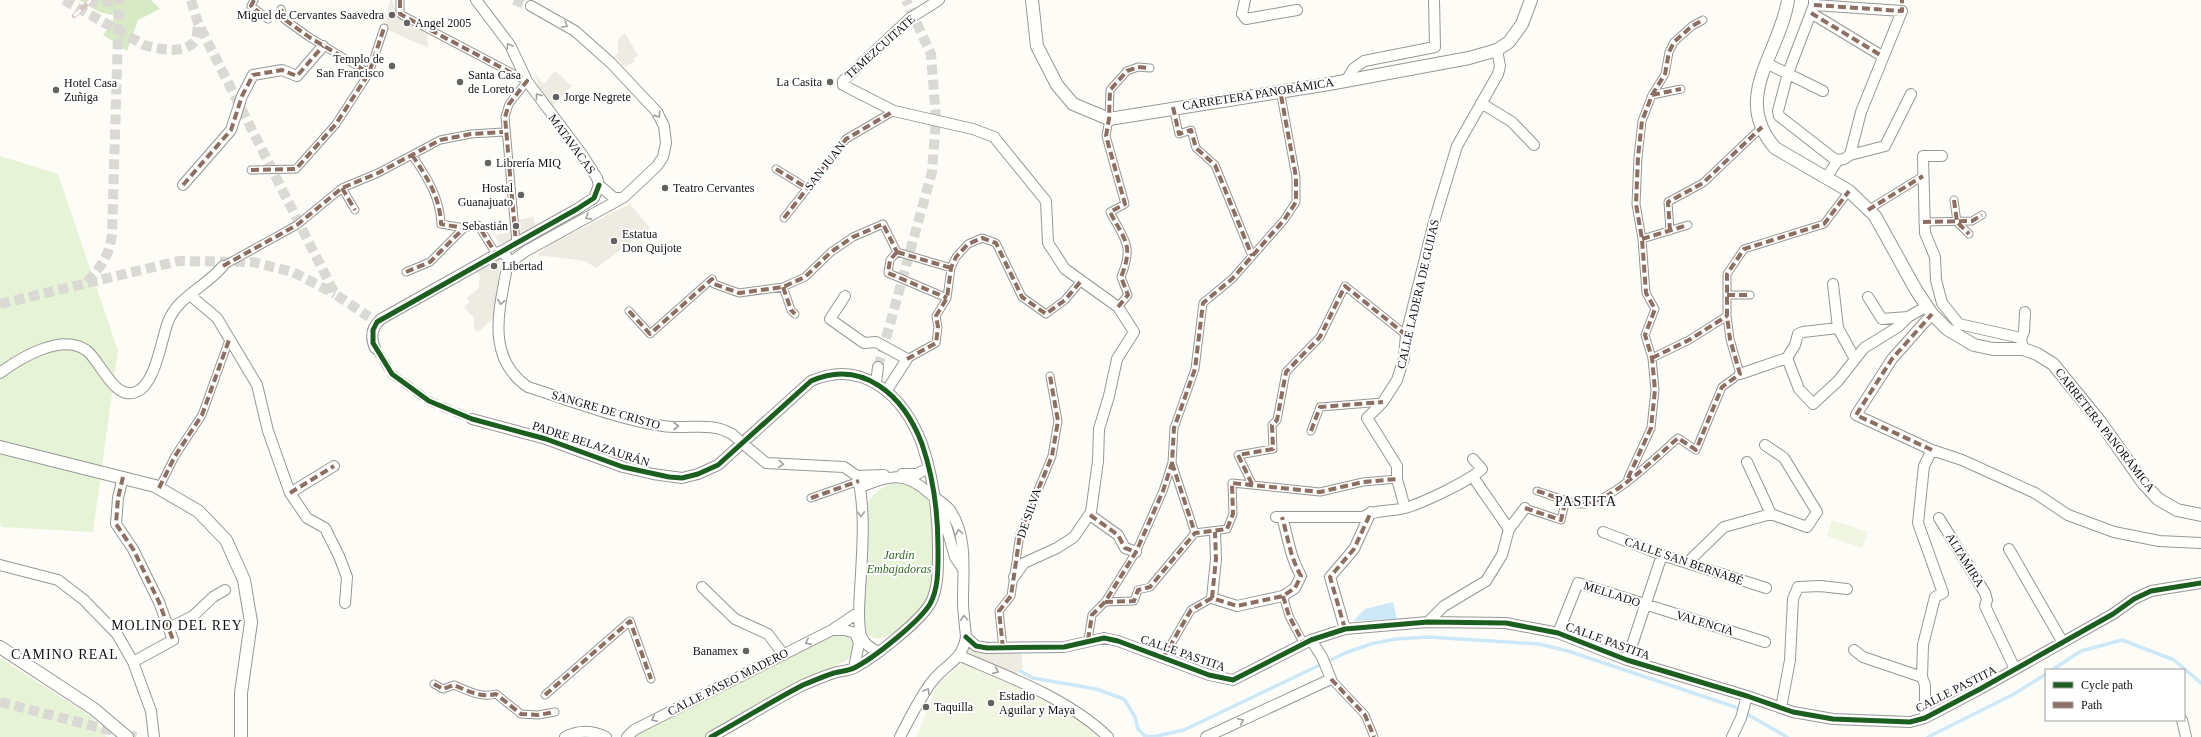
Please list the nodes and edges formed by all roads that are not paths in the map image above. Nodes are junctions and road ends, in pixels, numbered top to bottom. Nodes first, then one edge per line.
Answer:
1 (254, 0) edge
2 (400, 0) edge
3 (476, 0) edge
4 (939, 0) edge
5 (1032, 0) edge
6 (1245, 0) edge
7 (1434, 0) edge
8 (1531, 0) edge
9 (1790, 1) edge
10 (531, 6) tunnel mouth
11 (1813, 6) edge
12 (281, 9) dead end
13 (1297, 10) dead end
14 (268, 19) dead end
15 (1704, 20) dead end
16 (384, 28) dead end
17 (323, 46) junction
18 (1497, 50) junction
19 (1882, 56) junction
20 (1766, 63) junction
21 (1150, 68) dead end
22 (369, 73) junction
23 (1788, 73) junction
24 (527, 81) junction
25 (1346, 81) junction
26 (1681, 89) dead end
27 (1280, 90) junction
28 (1823, 91) dead end
29 (1911, 94) dead end
30 (1652, 95) junction
31 (1481, 103) junction
32 (1173, 108) junction
33 (894, 111) junction
34 (1109, 119) junction
35 (1762, 127) junction
36 (503, 132) dead end
37 (1534, 145) dead end
38 (412, 155) junction
39 (1850, 155) junction
40 (1942, 156) dead end
41 (1838, 160) junction
42 (776, 169) dead end
43 (251, 170) dead end
44 (1923, 176) junction
45 (1826, 178) junction
46 (183, 185) dead end
47 (599, 185) junction
48 (342, 188) junction
49 (807, 188) junction
50 (1849, 191) junction
51 (622, 198) junction
52 (1954, 200) dead end
53 (355, 210) dead end
54 (1868, 210) junction
55 (1982, 215) dead end
56 (784, 218) dead end
57 (1923, 222) junction
58 (1957, 222) junction
59 (1688, 225) dead end
60 (464, 228) junction
61 (1670, 232) junction
62 (1968, 234) dead end
63 (1642, 239) junction
64 (516, 243) junction
65 (897, 252) junction
66 (498, 253) junction
67 (1252, 256) junction
68 (508, 264) junction
69 (223, 266) joint
70 (951, 268) junction
71 (406, 272) dead end
72 (1081, 281) junction
73 (1833, 284) dead end
74 (783, 286) junction
75 (1727, 295) junction
76 (1750, 295) dead end
77 (191, 296) junction
78 (845, 296) dead end
79 (1868, 297) dead end
80 (947, 298) junction
81 (1118, 307) junction
82 (1930, 310) junction
83 (629, 312) dead end
84 (2026, 312) dead end
85 (795, 314) dead end
86 (1726, 316) junction
87 (1908, 317) junction
88 (1838, 328) junction
89 (1406, 335) junction
90 (229, 340) junction
91 (2022, 344) junction
92 (375, 348) tunnel mouth
93 (1652, 358) junction
94 (1787, 358) junction
95 (908, 359) junction
96 (1855, 359) junction
97 (878, 367) tunnel mouth
98 (0, 373) edge
99 (1740, 374) junction
100 (1050, 376) dead end
101 (876, 383) junction
102 (887, 390) junction
103 (1383, 402) junction
104 (472, 419) tunnel mouth
105 (1311, 431) dead end
106 (1764, 445) dead end
107 (0, 447) edge
108 (1932, 450) junction
109 (1473, 459) dead end
110 (1747, 462) dead end
111 (1172, 463) junction
112 (334, 466) dead end
113 (928, 468) junction
114 (123, 477) junction
115 (1473, 477) junction
116 (1397, 479) junction
117 (1628, 480) junction
118 (859, 481) junction
119 (1252, 484) junction
120 (159, 488) junction
121 (1537, 491) dead end
122 (290, 492) junction
123 (811, 498) dead end
124 (937, 499) junction
125 (1566, 499) junction
126 (1404, 508) junction
127 (1525, 508) joint
128 (1371, 512) junction
129 (1772, 514) junction
130 (1090, 515) junction
131 (2201, 515) edge
132 (1939, 518) dead end
133 (1509, 529) junction
134 (1215, 532) junction
135 (1603, 532) dead end
136 (1195, 533) junction
137 (2201, 543) edge
138 (2009, 549) dead end
139 (1136, 552) junction
140 (1662, 555) junction
141 (1687, 563) junction
142 (0, 565) edge
143 (1014, 577) junction
144 (2201, 583) edge
145 (702, 587) dead end
146 (1766, 588) dead end
147 (1847, 589) dead end
148 (225, 590) dead end
149 (1283, 596) junction
150 (1212, 598) junction
151 (1105, 602) junction
152 (345, 603) dead end
153 (1645, 605) junction
154 (859, 612) junction
155 (1428, 622) junction
156 (169, 628) junction
157 (1345, 629) junction
158 (832, 630) junction
159 (1558, 633) junction
160 (966, 637) junction
161 (1088, 640) junction
162 (2062, 641) junction
163 (1307, 642) junction
164 (1765, 642) dead end
165 (0, 646) edge
166 (1003, 648) junction
167 (1854, 650) dead end
168 (879, 652) junction
169 (783, 654) junction
170 (960, 656) junction
171 (1162, 658) junction
172 (1627, 660) junction
173 (133, 662) junction
174 (854, 668) junction
175 (2015, 669) junction
176 (1329, 675) junction
177 (1922, 677) junction
178 (651, 679) dead end
179 (434, 684) dead end
180 (545, 695) dead end
181 (1746, 698) junction
182 (1781, 708) junction
183 (555, 712) dead end
184 (1925, 718) junction
185 (2184, 728) edge
186 (127, 737) edge
187 (154, 737) edge
188 (241, 737) edge
189 (564, 737) edge
190 (606, 737) edge
191 (627, 737) edge
192 (711, 737) edge
193 (900, 737) edge
194 (1108, 737) edge
195 (1206, 737) edge
196 (1374, 737) edge
197 (1732, 737) edge
198 (2191, 737) edge

1 - 14 street
2 - 24 street
24 -> 3 street, MATAVACAS
4 - 33 street, TEMEZCUITATE
5 - 34 street
6 - 13 street
7 - 25 street
8 - 18 street, CARRETERA PANORÁMICA
9 - 20 street, CARRETERA PANORÁMICA
10 -> 51 street
11 - 19 street
11 - 19 street
11 - 23 street
12 - 17 street
15 - 30 street
16 - 22 street
17 - 22 street
17 - 46 street
18 - 25 street, CARRETERA PANORÁMICA
18 - 31 street, CALLE LADERA DE GUIJAS
19 - 39 street
20 - 23 street
20 - 35 street, CARRETERA PANORÁMICA
21 - 34 street
22 - 43 street
23 - 28 street
23 - 41 street
47 -> 24 street, MATAVACAS
24 - 64 street
25 - 27 street, CARRETERA PANORÁMICA
26 - 30 street
27 - 32 street, CARRETERA PANORÁMICA
27 - 67 street
29 - 39 street
30 - 63 street
31 - 37 street
31 - 89 street, CALLE LADERA DE GUIJAS
32 - 34 street, CARRETERA PANORÁMICA
32 - 67 street
33 - 49 street, SAN JUAN
33 - 72 street
34 - 81 street
35 - 45 street, CARRETERA PANORÁMICA
35 - 61 street
36 - 38 street
38 - 48 street
38 - 60 street
39 - 41 street
40 - 44 street
41 - 45 street
42 - 49 street
44 - 54 street
44 - 57 street
45 - 50 street, CARRETERA PANORÁMICA
47 - 51 street, MATAVACAS
47 - 64 street
48 - 53 street
48 - 69 street
49 - 56 street, SAN JUAN
50 - 54 street, CARRETERA PANORÁMICA
50 - 75 street
51 -> 68 street
52 - 58 street
54 - 82 street, CARRETERA PANORÁMICA
55 - 58 street
57 - 58 street
57 - 91 street
58 - 62 street
59 - 61 street
60 - 66 street
60 - 71 street
61 - 63 street
63 - 93 street
64 - 66 street
65 - 70 street
65 - 74 street
65 - 80 street
66 - 68 street
66 - 92 street
67 - 111 street
68 -> 118 street, SANGRE DE CRISTO, bridge
69 - 77 street
70 - 72 street
70 - 80 street
72 - 81 street
73 - 88 street
74 - 83 street
74 - 85 street
75 - 76 street
75 - 86 street
77 - 90 street
77 - 98 street
78 - 95 street
79 - 87 street
80 - 95 street
81 - 130 street
82 - 87 street
82 - 91 street, CARRETERA PANORÁMICA
82 - 108 street
84 - 91 street
86 - 93 street
86 - 99 street
87 - 96 street
88 - 94 street
88 - 96 street
89 - 103 street, CALLE LADERA DE GUIJAS
89 - 119 street
90 - 120 street
90 - 122 street
91 - 131 street, CARRETERA PANORÁMICA
93 - 117 street
94 - 96 street
94 - 99 street
95 - 102 street
97 - 101 street
99 - 117 street
100 - 143 street, DE SILVA
101 - 102 street, PADRE BELAZAURÁN
101 - 104 street, PADRE BELAZAURÁN
102 - 113 street, PADRE BELAZAURÁN
103 - 105 street
103 - 116 street, CALLE LADERA DE GUIJAS
106 - 129 street
107 - 114 street
108 - 137 street
108 - 177 street
109 - 115 street
110 - 129 street
111 - 136 street
111 - 139 street
112 - 122 street
113 - 118 street
113 - 124 street, PADRE BELAZAURÁN
114 - 120 street
114 - 156 street
115 - 126 street
115 - 133 street
116 - 119 street
116 - 126 street, CALLE LADERA DE GUIJAS
117 - 125 street
118 - 123 street
118 - 124 street
118 -> 154 street
119 - 134 street
120 - 188 street
121 - 125 street
122 - 152 street
160 -> 124 street
124 - 168 street, PADRE BELAZAURÁN
125 - 127 street
126 - 128 street
127 - 133 street
128 - 149 street
128 - 157 street
129 - 141 street
130 - 139 street
130 - 143 street
132 - 175 street, ALTAMIRA
133 - 155 street
134 - 136 street
134 - 150 street
135 - 140 street, CALLE SAN BERNABÉ
136 - 151 street
138 - 162 street
139 - 151 street
140 - 141 street, CALLE SAN BERNABÉ
140 - 153 street
141 - 146 street, CALLE SAN BERNABÉ
142 - 173 street
143 - 166 street, DE SILVA
144 - 162 street, CALLE PASTITA
145 - 169 street
147 - 182 street
148 - 156 street
149 - 150 street
149 - 163 street
150 - 171 street
151 - 161 street
153 - 159 street, MELLADO
153 - 164 street, VALENCIA
153 - 172 street
154 - 158 street, CALLE PASEO MADERO
154 - 168 street
155 - 157 street, CALLE PASTITA
155 - 159 street, CALLE PASTITA
156 - 173 street
157 - 163 street, CALLE PASTITA
158 -> 169 street, CALLE PASEO MADERO
158 - 174 street
159 - 172 street, CALLE PASTITA
160 - 166 street, CALLE PASTITA
160 - 170 street
161 - 166 street, CALLE PASTITA
161 - 171 street, CALLE PASTITA
162 - 175 street, CALLE PASTITA
163 - 171 street, CALLE PASTITA
163 - 176 street
165 - 186 street
167 - 177 street
168 - 174 street, PADRE BELAZAURÁN
169 -> 191 street, CALLE PASEO MADERO
193 -> 170 street
170 -> 194 street
172 - 181 street, CALLE PASTITA
173 - 187 street
174 - 192 street, PADRE BELAZAURÁN
175 - 184 street, CALLE PASTITA
195 -> 176 street
176 - 196 street
177 - 184 street
178 - 180 street
179 - 183 street
181 - 182 street, CALLE PASTITA
181 - 197 street
182 - 184 street, CALLE PASTITA
185 - 198 street
189 - 190 street

